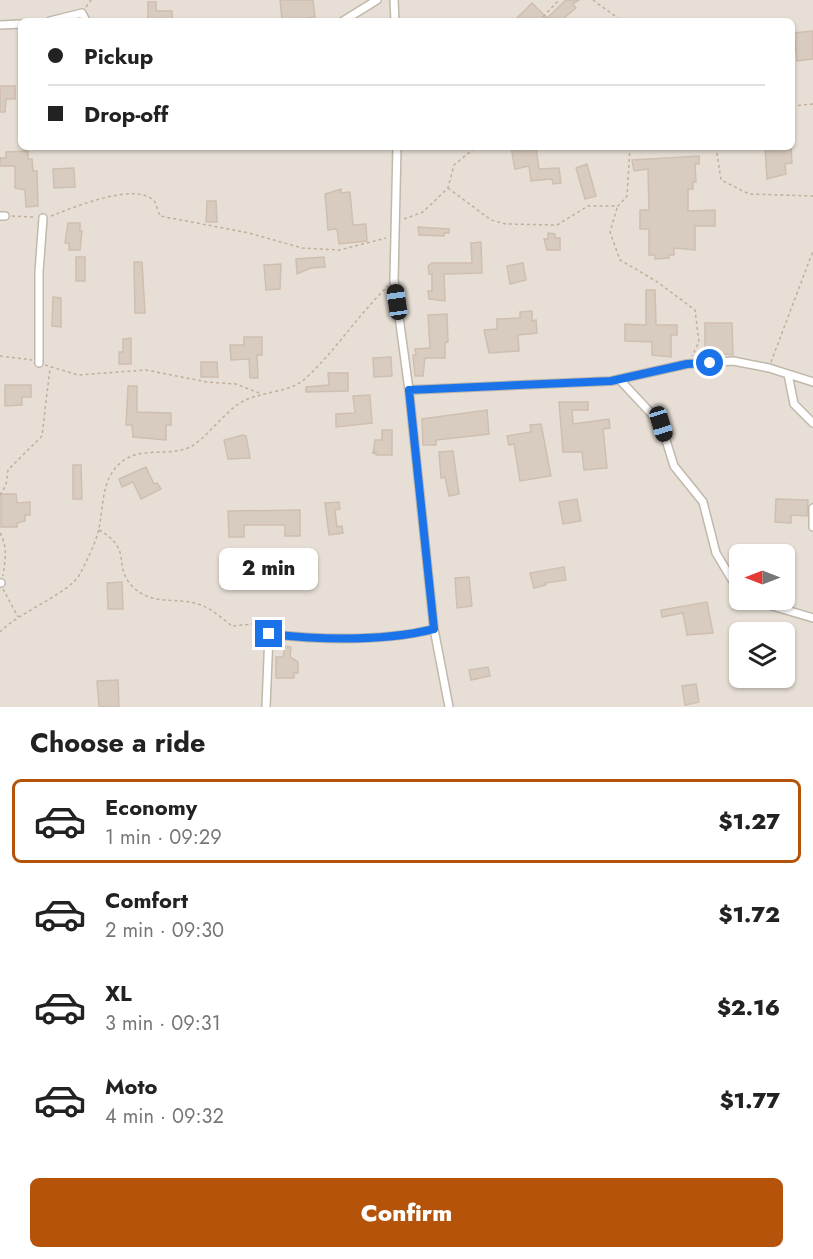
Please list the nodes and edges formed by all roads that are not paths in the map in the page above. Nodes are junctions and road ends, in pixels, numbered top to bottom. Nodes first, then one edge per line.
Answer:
1 (377, 0) edge
2 (394, 0) edge
3 (62, 18) edge
4 (84, 18) edge
5 (348, 18) edge
6 (395, 18) edge
7 (18, 24) edge
8 (0, 25) edge
9 (397, 150) edge
10 (44, 218) road end
11 (39, 363) road end
12 (788, 375) junction
13 (619, 379) junction
14 (813, 382) edge
15 (409, 390) junction
16 (813, 423) edge
17 (813, 508) edge
18 (813, 527) edge
19 (729, 575) edge
20 (786, 610) edge
21 (813, 618) edge
22 (434, 629) junction
23 (266, 707) edge
24 (449, 707) edge

1 - 5 street
2 - 6 street
3 - 4 street
7 - 8 street
9 - 15 street
10 - 11 street
12 - 13 street
12 - 14 street
12 - 16 street
13 - 15 street
13 - 19 street
15 - 22 street
17 - 18 street
20 - 21 street
22 - 23 street
22 - 24 street

